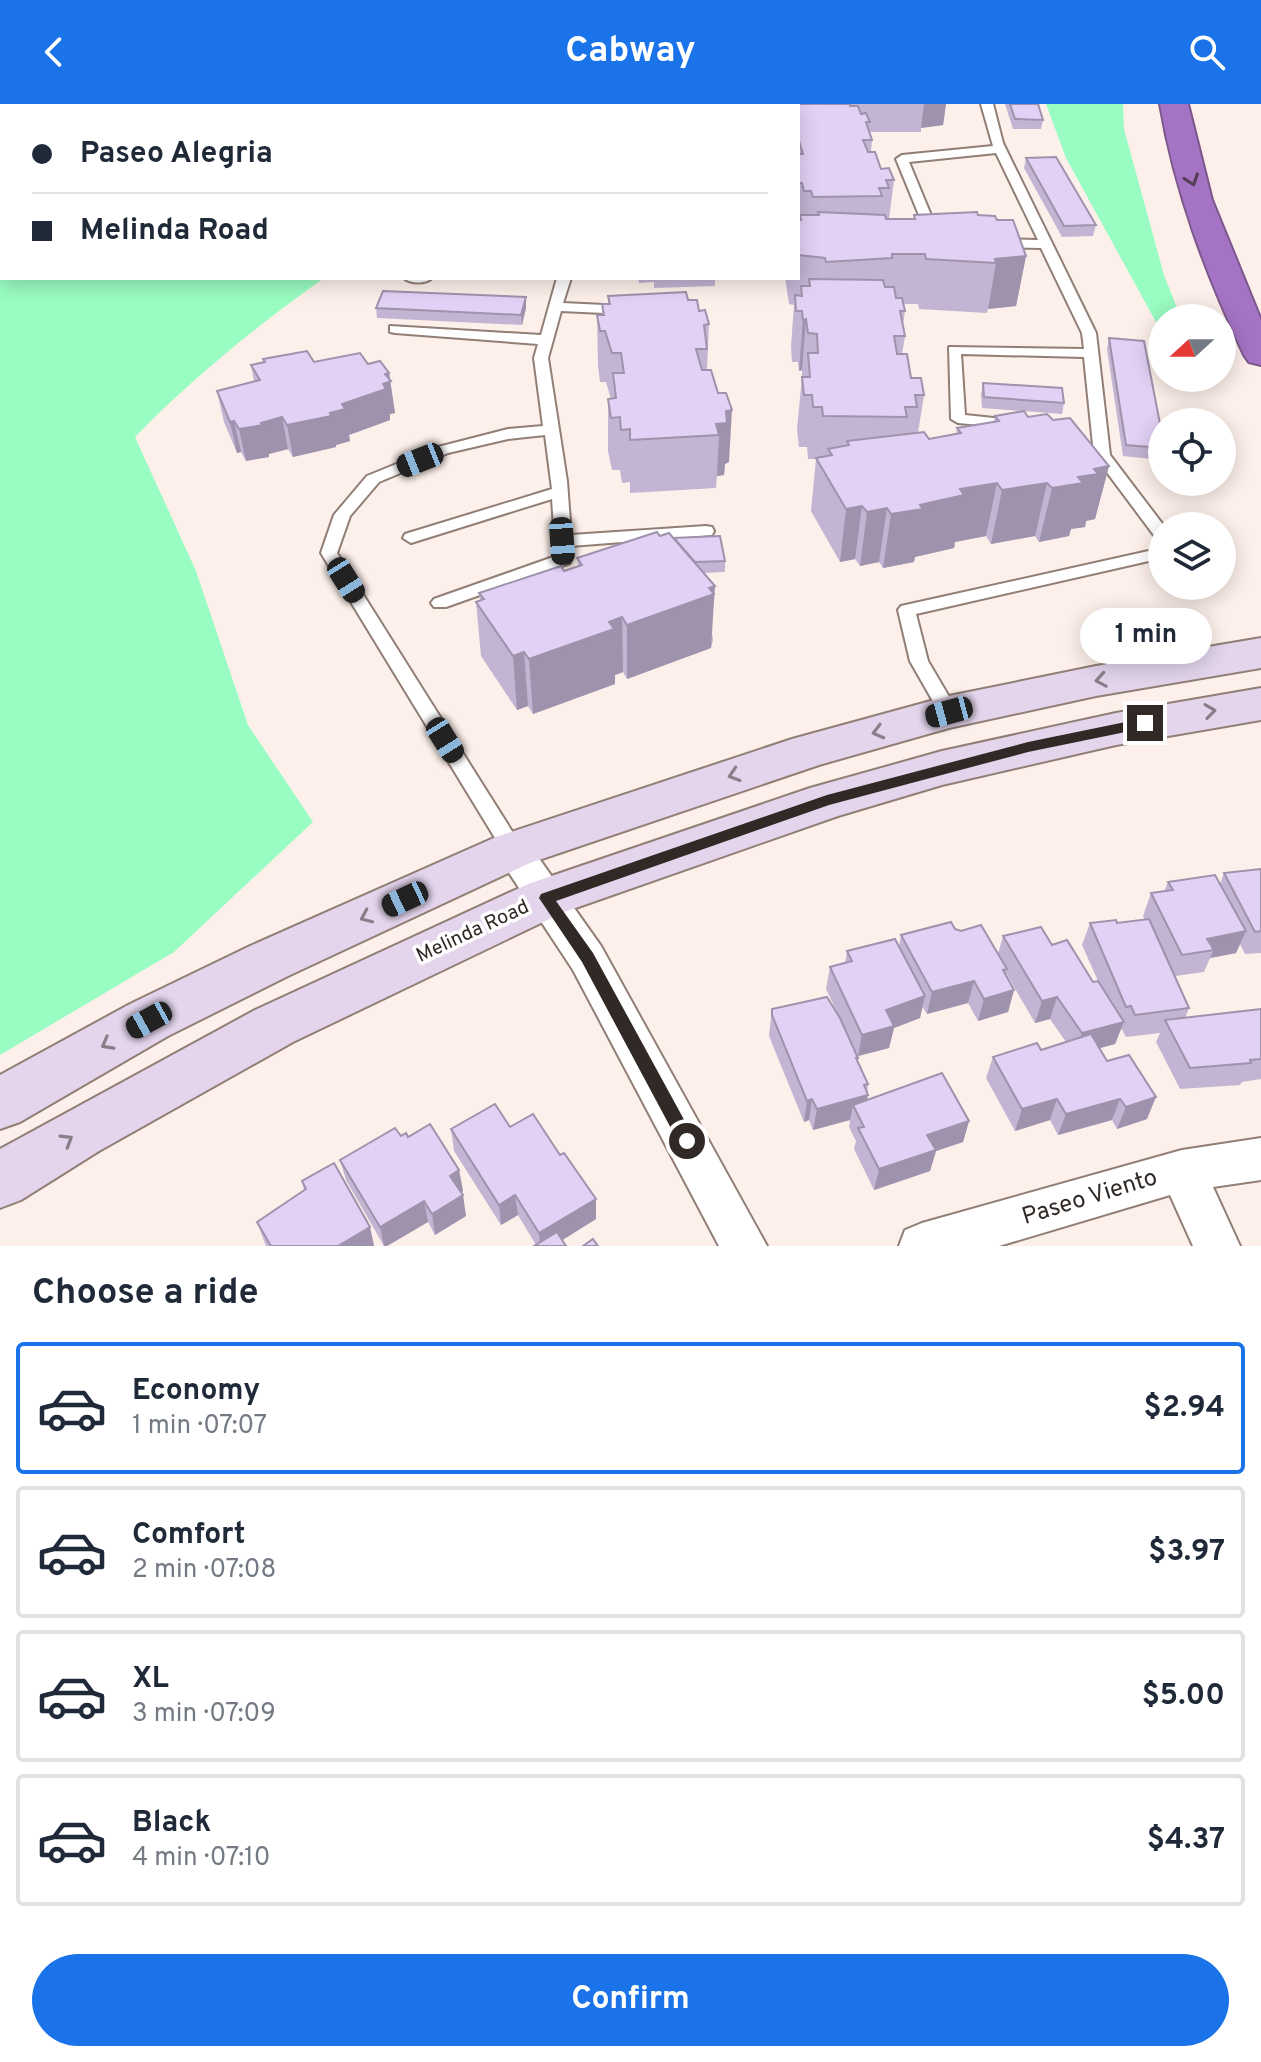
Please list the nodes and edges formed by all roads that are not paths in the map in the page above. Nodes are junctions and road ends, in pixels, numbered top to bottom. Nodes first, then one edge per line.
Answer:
1 (987, 104) edge
2 (1174, 104) edge
3 (1000, 149) junction
4 (952, 242) edge
5 (983, 243) edge
6 (1046, 244) junction
7 (563, 280) edge
8 (556, 307) junction
9 (647, 311) edge
10 (395, 329) dead end
11 (547, 340) junction
12 (1091, 353) junction
13 (1261, 355) edge
14 (1037, 427) edge
15 (551, 430) junction
16 (559, 492) junction
17 (1148, 516) edge
18 (706, 531) dead end
19 (411, 538) dead end
20 (562, 541) junction
21 (1148, 556) edge
22 (440, 603) dead end
23 (1261, 653) edge
24 (1261, 704) edge
25 (949, 712) junction
26 (513, 850) junction
27 (546, 898) junction
28 (0, 1104) edge
29 (1261, 1159) edge
30 (1182, 1171) junction
31 (0, 1181) edge
32 (744, 1246) edge
33 (922, 1246) edge
34 (1217, 1246) edge

1 - 3 lane
2 -> 13 highway
3 - 4 lane
3 - 6 lane
5 - 6 lane
6 - 12 lane
7 - 8 lane
8 - 9 lane
8 - 11 lane
10 - 11 lane
11 - 15 lane
12 - 14 lane
12 - 17 lane
15 - 16 lane
15 - 26 lane
16 - 19 lane
16 - 20 lane
18 - 20 lane
20 - 22 lane
21 - 25 lane
23 -> 25 main road
27 -> 24 main road, Melinda Road
25 -> 26 main road
26 - 27 street
26 -> 28 main road
31 -> 27 main road, Melinda Road
27 - 32 street
29 - 30 street, Paseo Viento
30 - 33 street, Paseo Viento
30 - 34 street

